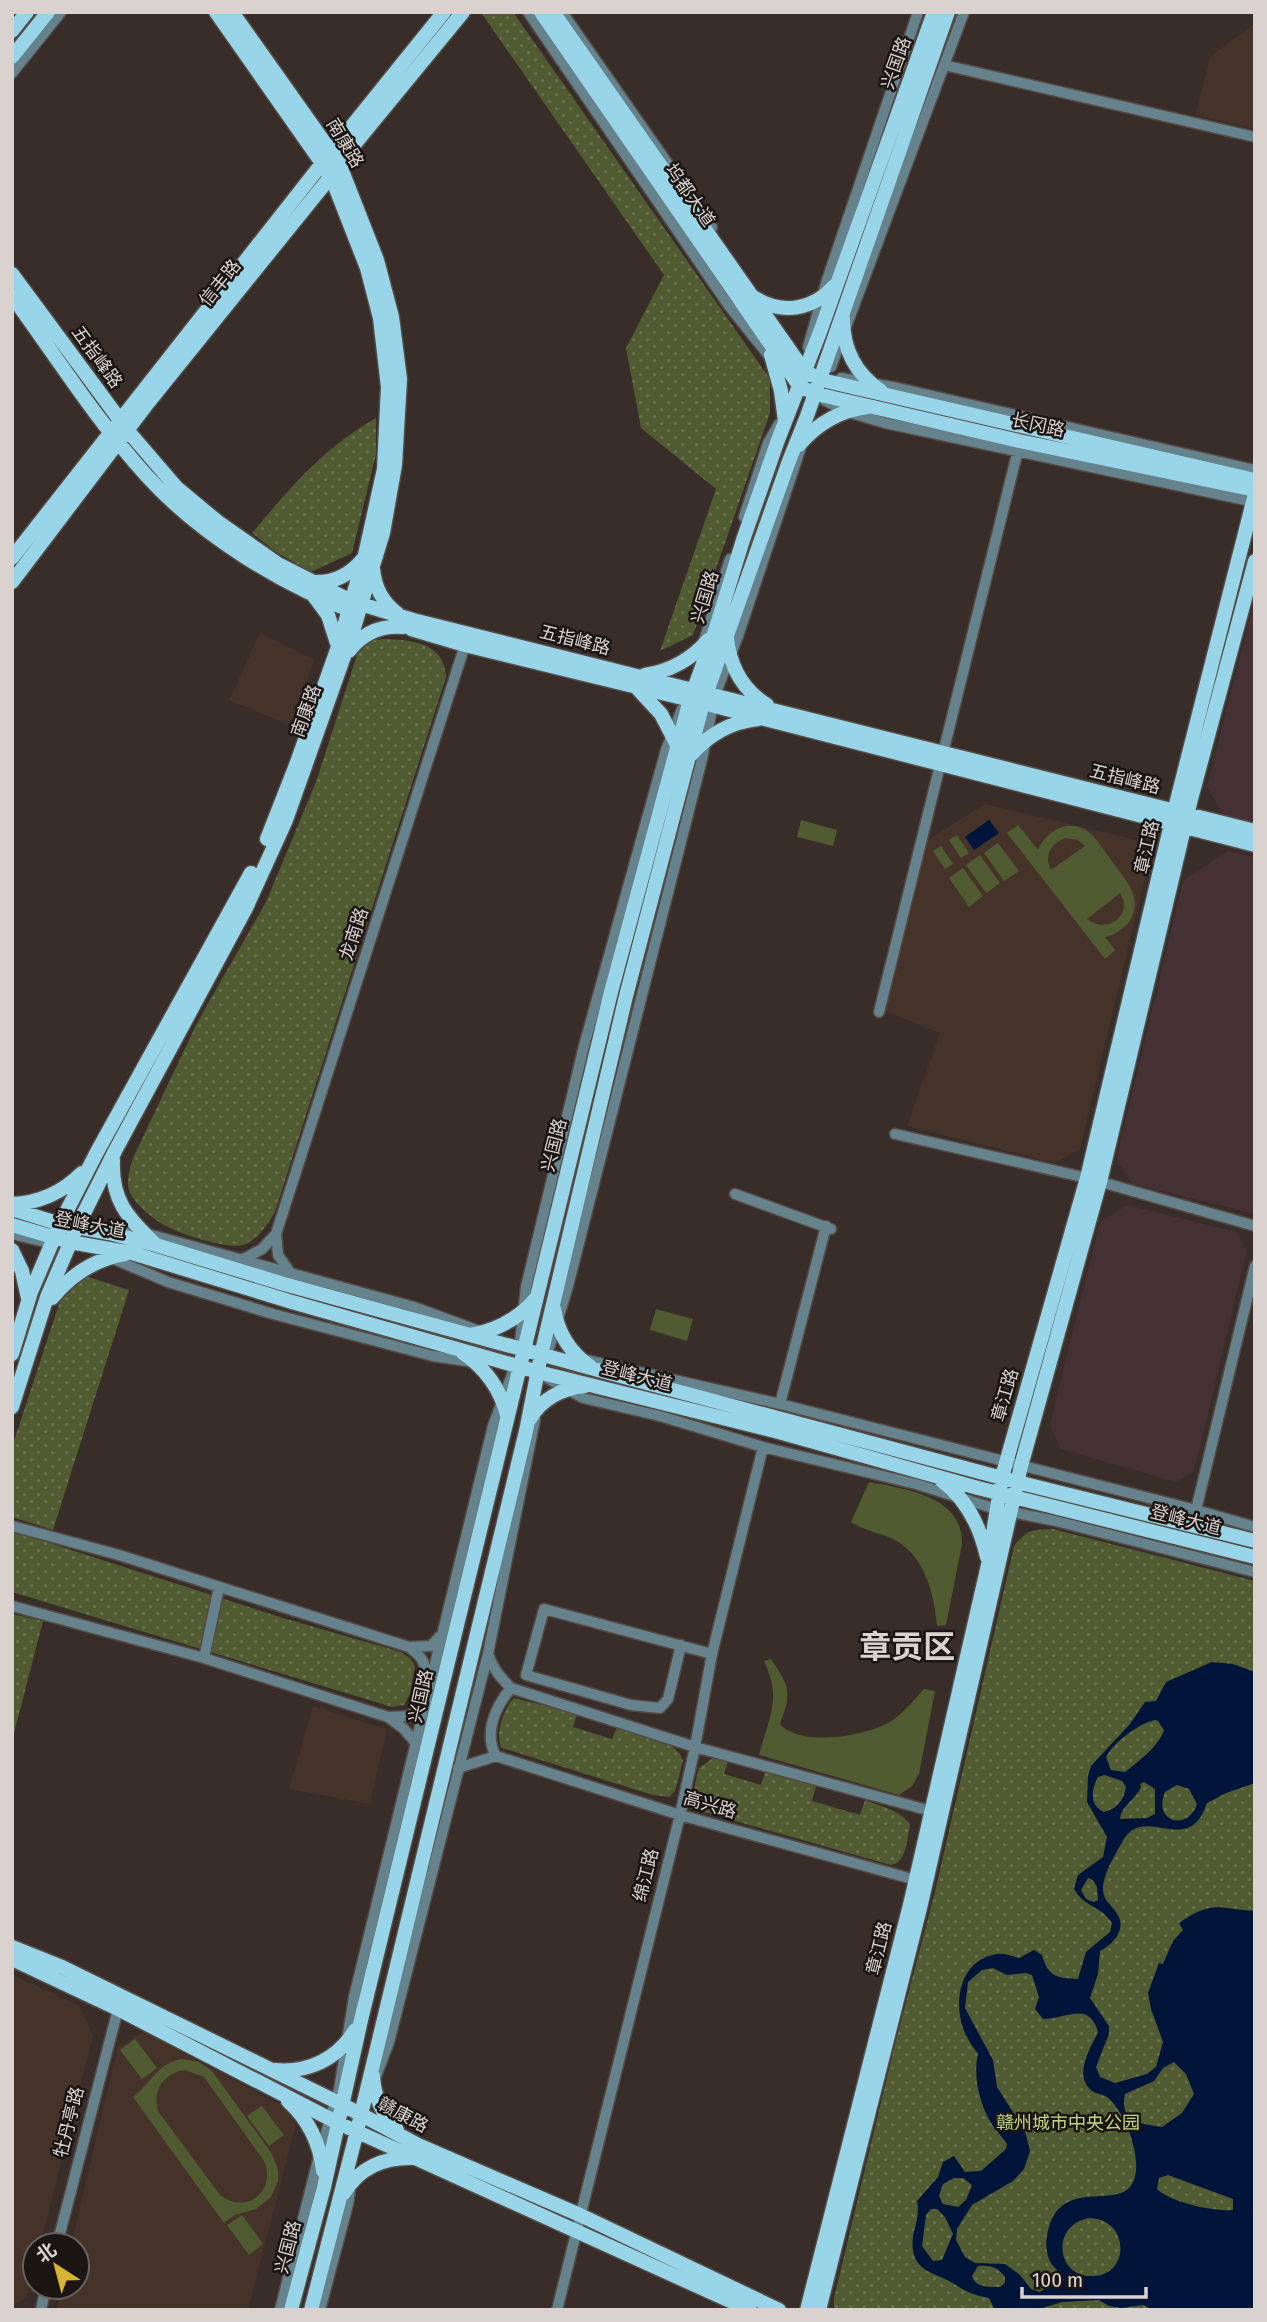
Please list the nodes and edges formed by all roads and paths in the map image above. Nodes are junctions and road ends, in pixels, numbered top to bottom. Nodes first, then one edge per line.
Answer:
1 (27, 12) edge
2 (48, 12) edge
3 (61, 12) edge
4 (216, 12) edge
5 (232, 12) edge
6 (443, 12) edge
7 (463, 12) edge
8 (528, 12) edge
9 (541, 12) edge
10 (554, 12) edge
11 (562, 12) edge
12 (918, 12) edge
13 (934, 12) edge
14 (948, 12) edge
15 (964, 12) edge
16 (12, 31) edge
17 (12, 57) edge
18 (944, 65) junction
19 (12, 73) edge
20 (1255, 137) edge
21 (331, 163) junction
22 (12, 274) edge
23 (839, 279) junction
24 (747, 291) junction
25 (12, 296) edge
26 (822, 298) junction
27 (763, 302) junction
28 (746, 311) junction
29 (844, 311) junction
30 (844, 335) junction
31 (772, 359) junction
32 (801, 377) junction
33 (870, 383) junction
34 (820, 386) junction
35 (888, 395) junction
36 (874, 407) junction
37 (848, 412) junction
38 (784, 413) junction
39 (119, 432) junction
40 (778, 440) junction
41 (803, 440) junction
42 (1018, 450) junction
43 (789, 461) junction
44 (1255, 470) edge
45 (1255, 480) edge
46 (1254, 497) edge
47 (12, 558) edge
48 (369, 560) junction
49 (1255, 561) edge
50 (12, 582) edge
51 (310, 587) junction
52 (355, 607) junction
53 (404, 622) junction
54 (721, 634) junction
55 (465, 645) junction
56 (701, 648) junction
57 (342, 651) junction
58 (730, 656) junction
59 (636, 681) junction
60 (699, 696) junction
61 (770, 714) junction
62 (672, 733) junction
63 (705, 740) junction
64 (684, 752) junction
65 (940, 759) junction
66 (1180, 818) junction
67 (1255, 831) edge
68 (1255, 845) edge
69 (879, 1012) dead end
70 (895, 1134) dead end
71 (115, 1151) junction
72 (97, 1152) junction
73 (1094, 1180) junction
74 (735, 1194) dead end
75 (14, 1205) edge
76 (61, 1222) junction
77 (78, 1225) junction
78 (12, 1226) edge
79 (1255, 1226) edge
80 (144, 1233) junction
81 (12, 1234) edge
82 (276, 1234) junction
83 (52, 1241) junction
84 (69, 1245) junction
85 (156, 1245) junction
86 (12, 1250) edge
87 (132, 1253) junction
88 (110, 1257) junction
89 (240, 1261) junction
90 (1255, 1266) edge
91 (292, 1275) junction
92 (537, 1296) junction
93 (554, 1300) junction
94 (28, 1302) junction
95 (524, 1310) junction
96 (41, 1318) junction
97 (557, 1322) junction
98 (477, 1334) junction
99 (453, 1347) junction
100 (522, 1348) junction
101 (12, 1354) edge
102 (544, 1354) junction
103 (580, 1359) junction
104 (475, 1362) junction
105 (517, 1367) junction
106 (598, 1370) junction
107 (540, 1374) junction
108 (599, 1387) junction
109 (568, 1389) junction
110 (503, 1401) junction
111 (780, 1404) junction
112 (12, 1407) edge
113 (536, 1409) junction
114 (508, 1417) junction
115 (526, 1430) junction
116 (763, 1447) junction
117 (1014, 1464) junction
118 (934, 1476) junction
119 (1001, 1485) junction
120 (1016, 1489) junction
121 (961, 1498) junction
122 (1003, 1510) junction
123 (1196, 1510) junction
124 (12, 1526) edge
125 (1255, 1527) edge
126 (1255, 1541) edge
127 (1255, 1557) edge
128 (988, 1565) junction
129 (1255, 1572) edge
130 (219, 1587) junction
131 (12, 1606) edge
132 (441, 1635) junction
133 (681, 1645) junction
134 (408, 1647) junction
135 (488, 1654) junction
136 (712, 1654) junction
137 (204, 1658) junction
138 (511, 1688) junction
139 (631, 1705) junction
140 (388, 1717) junction
141 (626, 1724) junction
142 (415, 1742) junction
143 (695, 1747) junction
144 (496, 1756) junction
145 (458, 1768) junction
146 (931, 1811) junction
147 (680, 1815) junction
148 (916, 1880) junction
149 (12, 1947) edge
150 (12, 1959) edge
151 (118, 2009) junction
152 (361, 2020) junction
153 (347, 2043) junction
154 (375, 2050) junction
155 (267, 2069) junction
156 (373, 2083) junction
157 (267, 2085) junction
158 (339, 2103) junction
159 (362, 2115) junction
160 (334, 2121) junction
161 (358, 2132) junction
162 (320, 2152) junction
163 (419, 2152) junction
164 (351, 2182) junction
165 (324, 2187) junction
166 (338, 2203) junction
167 (580, 2216) junction
168 (61, 2231) edge
169 (576, 2231) junction
170 (822, 2306) edge
171 (280, 2310) edge
172 (291, 2310) edge
173 (311, 2310) edge
174 (320, 2310) edge
175 (557, 2310) edge
176 (750, 2310) edge
177 (779, 2310) edge
178 (807, 2310) edge

1 - 16 main road
2 - 17 main road
3 - 19 street
4 - 21 main road, 南康路
5 - 21 main road, 南康路
6 - 21 main road, 信丰路
7 - 21 main road, 信丰路
8 - 31 street
9 - 28 main road, 坞都大道
10 - 24 main road, 坞都大道
11 - 27 street
12 - 26 street
13 - 23 main road, 兴国路
14 - 29 main road, 兴国路
15 - 18 street
18 - 20 street
18 - 30 street
21 - 39 main road, 信丰路
21 - 48 main road, 南康路
22 - 39 main road, 五指峰路
23 - 26 main road
23 - 32 main road, 兴国路
24 - 27 main road
24 - 32 main road, 坞都大道
25 - 39 main road, 五指峰路
26 - 27 main road
26 - 32 street
27 - 32 street
28 - 31 main road
28 - 32 main road, 坞都大道
29 - 30 main road
29 - 34 main road, 兴国路
30 - 33 main road
30 - 34 street
31 - 32 street
31 - 38 main road
32 - 34 main road
32 - 38 street
32 - 40 main road, 兴国路
33 - 34 street
33 - 35 main road
33 - 44 street
34 - 35 main road, 长冈路
34 - 36 main road, 长冈路
34 - 37 street
34 - 41 street
34 - 43 main road, 兴国路
35 - 45 main road, 长冈路
36 - 37 main road
36 - 46 main road, 长冈路
37 - 41 main road
37 - 42 street
38 - 40 main road
38 - 56 street
39 - 47 main road, 信丰路
39 - 50 main road, 信丰路
39 - 51 main road, 五指峰路
40 - 54 main road, 兴国路
41 - 43 main road
41 - 58 street
42 - 46 street
42 - 65 street
43 - 54 main road, 兴国路
46 - 66 main road, 章江路
48 - 51 main road
48 - 52 main road, 南康路
48 - 53 main road
49 - 66 main road, 章江路
51 - 52 main road, 五指峰路
51 - 57 main road
52 - 53 main road, 五指峰路
52 - 57 main road, 南康路
53 - 55 main road, 五指峰路
53 - 57 main road
53 - 59 main road, 五指峰路
54 - 56 main road
54 - 58 main road
54 - 60 main road, 兴国路
55 - 59 main road, 五指峰路
55 - 82 street, 龙南路
56 - 59 main road
56 - 60 street
57 - 71 main road, 南康路
57 - 72 main road, 南康路
58 - 60 street
58 - 61 main road
59 - 60 main road, 五指峰路
59 - 62 main road
60 - 61 main road, 五指峰路
60 - 62 street
60 - 63 street
60 - 64 main road, 兴国路
61 - 63 main road
61 - 65 main road, 五指峰路
62 - 64 main road
62 - 95 street
63 - 64 main road
63 - 97 street
64 - 92 main road, 兴国路
64 - 93 main road, 兴国路
65 - 66 main road, 五指峰路
65 - 69 street
66 - 67 main road, 五指峰路
66 - 68 main road, 五指峰路
66 - 73 main road, 章江路
70 - 73 street
71 - 77 main road, 南康路
71 - 80 main road
72 - 75 main road
72 - 76 main road, 南康路
73 - 79 street
73 - 117 main road, 章江路
74 - 111 street
75 - 76 main road, 登峰大道
76 - 77 main road, 登峰大道
76 - 83 main road, 南康路
77 - 80 street
77 - 84 main road, 南康路
77 - 85 main road, 登峰大道
78 - 83 main road, 登峰大道
80 - 85 main road
80 - 89 street
81 - 83 street
82 - 89 street
82 - 91 street
83 - 84 main road, 登峰大道
83 - 94 main road, 南康路
84 - 87 main road, 登峰大道
84 - 88 street
84 - 96 main road, 南康路
85 - 98 main road, 登峰大道
86 - 94 main road
87 - 88 main road
87 - 99 main road, 登峰大道
88 - 96 main road
88 - 104 street
89 - 91 street
90 - 123 street
91 - 98 street
92 - 95 main road
92 - 100 main road, 兴国路
93 - 97 main road
93 - 102 main road, 兴国路
94 - 101 main road, 南康路
95 - 98 main road
95 - 100 street
96 - 112 main road, 南康路
97 - 102 street
97 - 103 main road
98 - 100 main road, 登峰大道
99 - 104 main road
99 - 105 main road, 登峰大道
100 - 102 main road, 登峰大道
100 - 105 main road, 兴国路
102 - 103 street
102 - 106 main road, 登峰大道
102 - 107 main road, 兴国路
103 - 106 main road
103 - 111 street
104 - 105 street
104 - 110 main road
105 - 107 main road, 登峰大道
105 - 110 street
105 - 114 main road, 兴国路
106 - 119 main road, 登峰大道
107 - 108 main road, 登峰大道
107 - 109 street
107 - 113 street
107 - 115 main road, 兴国路
108 - 109 main road
108 - 118 main road, 登峰大道
109 - 113 main road
109 - 116 street
110 - 114 main road
110 - 132 street
111 - 117 street
113 - 115 main road
113 - 135 street
114 - 152 main road, 兴国路
115 - 154 main road, 兴国路
116 - 121 street
116 - 136 street, 绵江路
117 - 119 main road, 章江路
117 - 120 main road, 章江路
117 - 123 street
118 - 119 main road, 登峰大道
118 - 121 main road
119 - 120 main road, 登峰大道
119 - 122 main road, 章江路
120 - 122 main road, 章江路
120 - 126 main road, 登峰大道
120 - 127 main road, 登峰大道
121 - 122 street
121 - 128 main road
122 - 128 main road, 章江路
122 - 129 street
122 - 170 main road, 章江路
123 - 125 street
124 - 130 street
128 - 146 main road, 章江路
130 - 134 street
130 - 137 street
131 - 137 street
132 - 134 street
132 - 142 street
133 - 136 street
133 - 139 street
133 - 139 street
134 - 140 street
135 - 138 street
135 - 145 street
136 - 143 street, 绵江路
137 - 140 street
138 - 141 street
138 - 144 street
139 - 141 street
140 - 142 street
141 - 143 street
142 - 153 street
143 - 146 street
143 - 147 street, 绵江路
144 - 145 street
144 - 147 street, 高兴路
145 - 156 street
146 - 148 main road, 章江路
147 - 148 street, 高兴路
147 - 167 street, 绵江路
148 - 178 main road, 章江路
149 - 155 main road, 赣康路
150 - 151 main road, 赣康路
151 - 157 main road, 赣康路
151 - 168 street, 牡丹亭路
152 - 153 main road
152 - 158 main road, 兴国路
153 - 155 main road
153 - 158 street
154 - 156 main road
154 - 159 main road, 兴国路
155 - 158 main road, 赣康路
156 - 159 street
156 - 163 main road
157 - 160 main road, 赣康路
157 - 162 main road
158 - 159 main road, 赣康路
158 - 160 main road, 兴国路
159 - 161 main road, 兴国路
159 - 163 main road, 赣康路
160 - 161 main road, 赣康路
160 - 162 street
160 - 165 main road, 兴国路
161 - 163 main road, 赣康路
161 - 164 street
161 - 166 main road, 兴国路
162 - 165 main road
162 - 171 street
163 - 164 main road
163 - 167 main road, 赣康路
163 - 169 main road, 赣康路
164 - 166 main road
164 - 174 street
165 - 172 main road, 兴国路
166 - 173 main road, 兴国路
167 - 169 street, 绵江路
167 - 177 main road, 赣康路
169 - 175 street, 绵江路
169 - 176 main road, 赣康路

